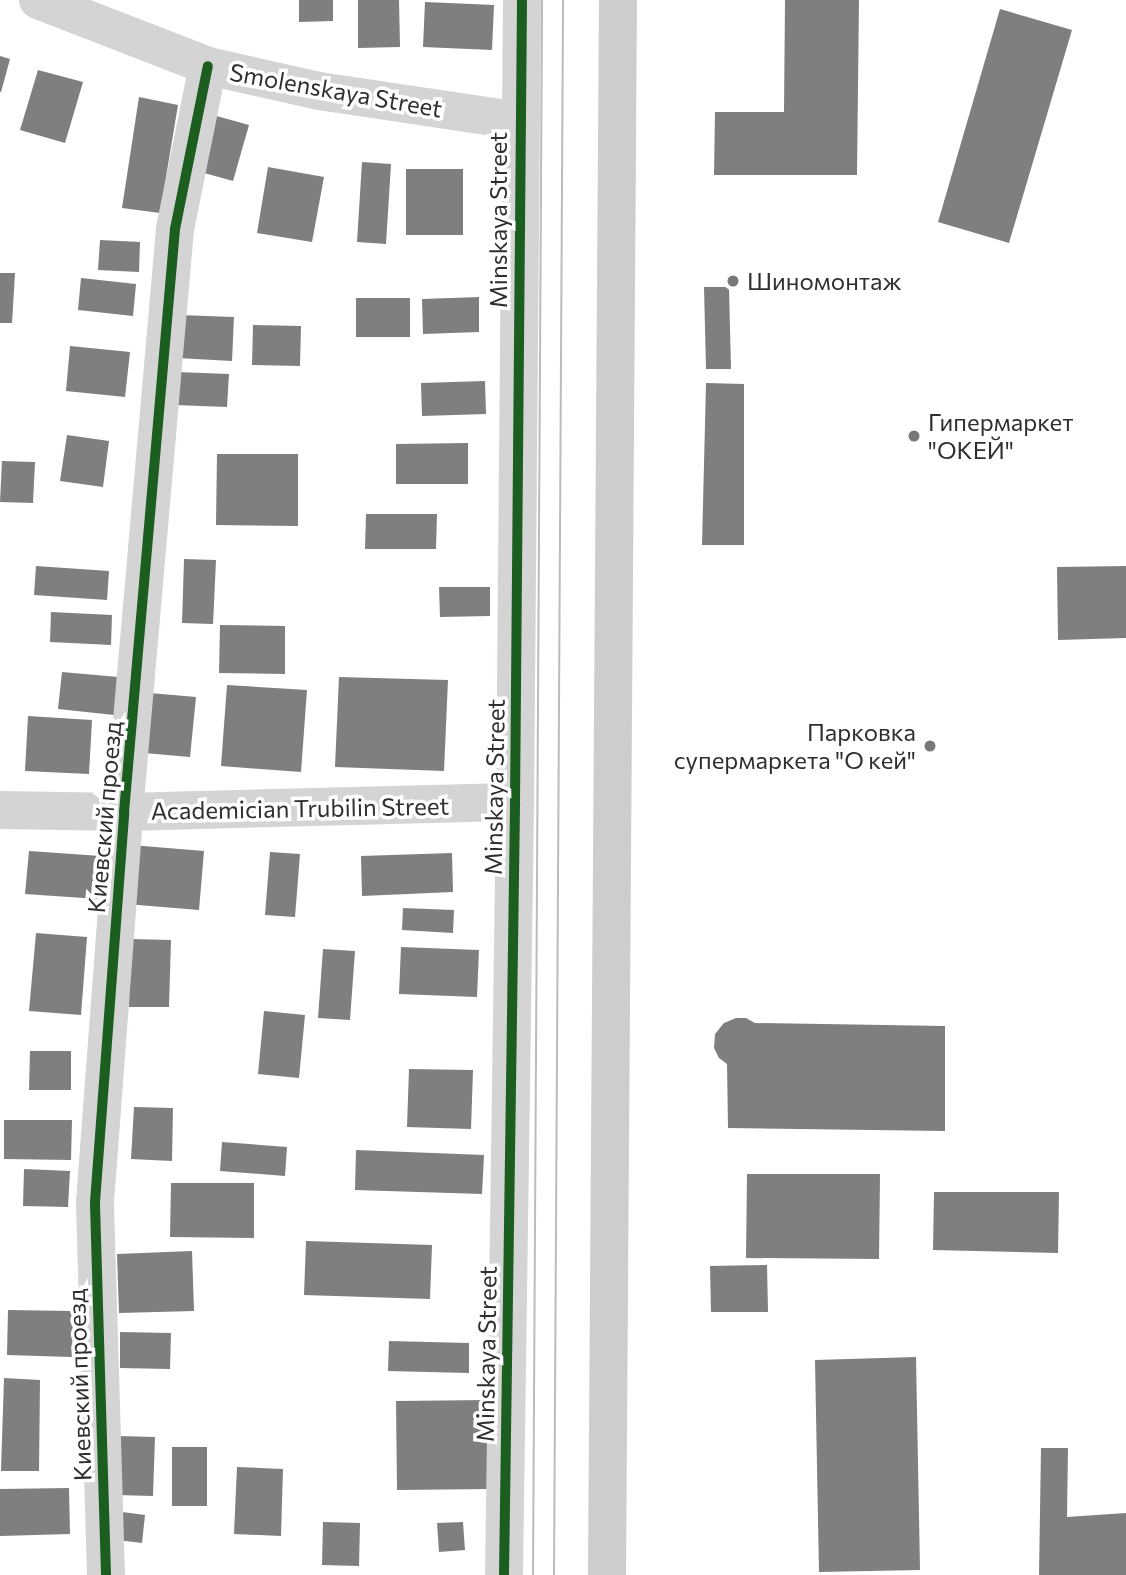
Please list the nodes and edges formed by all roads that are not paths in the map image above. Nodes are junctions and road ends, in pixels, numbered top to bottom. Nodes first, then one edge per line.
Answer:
1 (38, 0) edge
2 (522, 0) edge
3 (618, 0) edge
4 (208, 66) junction
5 (520, 121) junction
6 (515, 802) junction
7 (0, 810) edge
8 (124, 813) junction
9 (106, 1575) edge
10 (504, 1575) edge
11 (607, 1575) edge

1 - 4 street, Smolenskaya Street
2 - 5 street, Minskaya Street
3 - 11 main road
4 - 5 street, Smolenskaya Street
4 - 8 street, Киевский проезд
5 - 6 street, Minskaya Street
6 - 8 street, Academician Trubilin Street
6 - 10 street, Minskaya Street
7 - 8 street, Academician Trubilin Street
8 - 9 street, Киевский проезд

